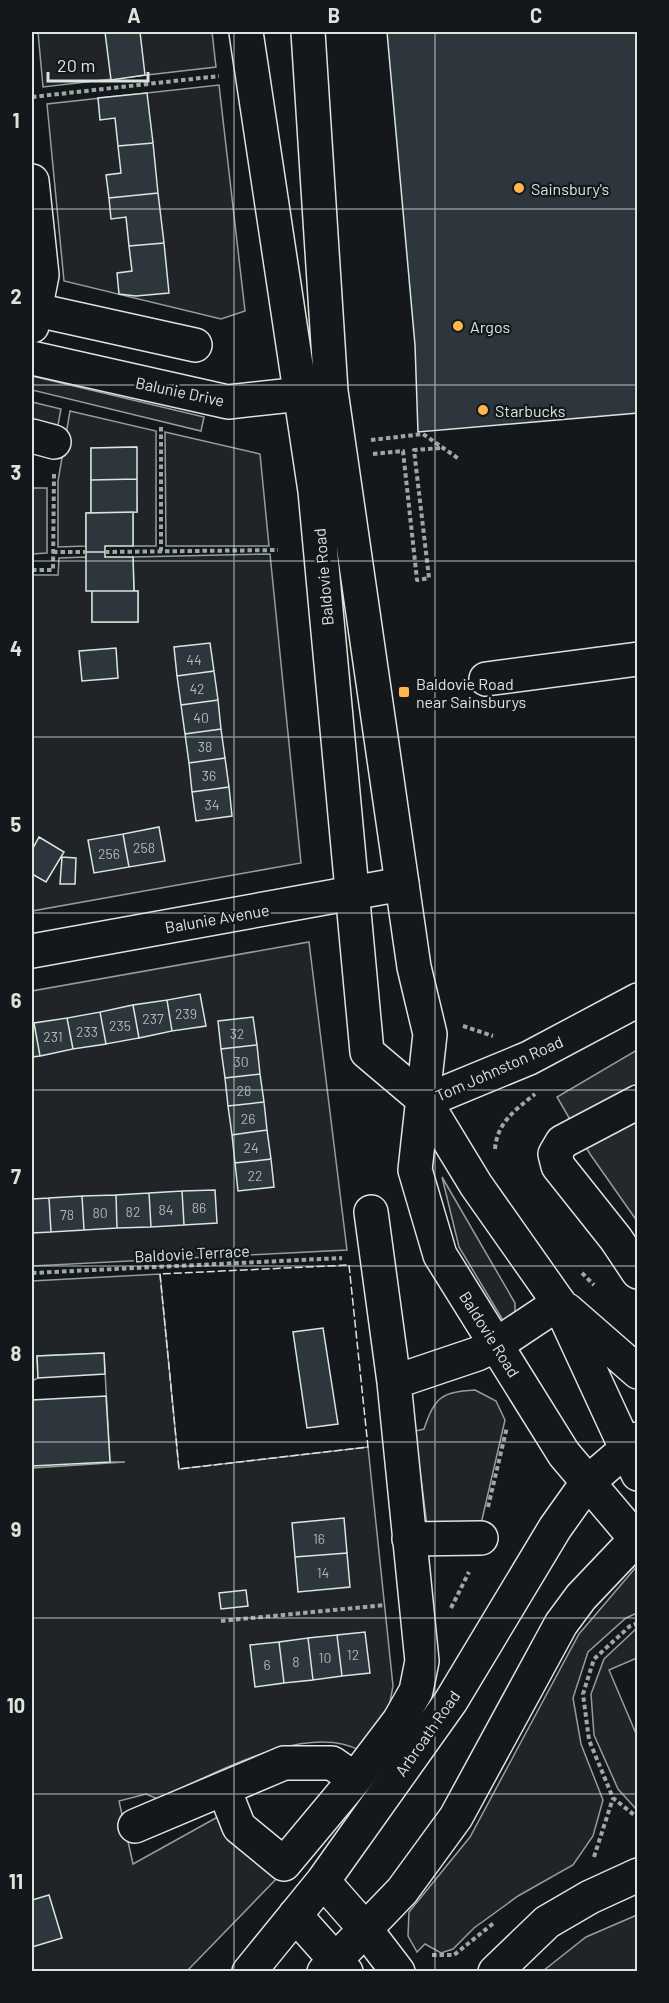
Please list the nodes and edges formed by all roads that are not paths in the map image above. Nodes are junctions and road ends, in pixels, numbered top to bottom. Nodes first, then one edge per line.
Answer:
1 (246, 32) edge
2 (308, 32) edge
3 (32, 181) edge
4 (33, 315) edge
5 (195, 345) dead end
6 (32, 358) edge
7 (316, 393) junction
8 (638, 659) edge
9 (486, 679) dead end
10 (402, 884) junction
11 (352, 893) junction
12 (32, 951) edge
13 (638, 1000) edge
14 (424, 1101) junction
15 (638, 1102) edge
16 (371, 1212) dead end
17 (638, 1272) edge
18 (559, 1303) junction
19 (496, 1345) junction
20 (638, 1372) edge
21 (394, 1382) junction
22 (633, 1454) edge
23 (587, 1483) junction
24 (638, 1485) edge
25 (481, 1538) dead end
26 (637, 1538) edge
27 (409, 1539) junction
28 (355, 1779) junction
29 (224, 1789) junction
30 (135, 1827) dead end
31 (638, 1875) edge
32 (323, 1881) junction
33 (295, 1916) junction
34 (366, 1930) junction
35 (335, 1967) edge
36 (249, 1971) edge
37 (398, 1971) edge
38 (495, 1971) edge

1 - 7 main road, Baldovie Road
2 - 7 main road, Baldovie Road
3 - 4 main road
4 - 5 main road
6 - 7 main road, Balunie Drive
7 - 10 main road, Baldovie Road
7 - 11 main road, Baldovie Road
8 - 9 main road
10 - 11 main road, Balunie Avenue
10 - 14 main road, Baldovie Road
11 - 12 main road, Balunie Avenue
11 - 14 main road, Baldovie Road
13 - 14 main road, Tom Johnston Road
14 - 18 main road, Baldovie Road
14 - 19 main road, Baldovie Road
15 - 17 main road
16 - 21 main road
18 - 19 main road
18 - 20 main road, Baldovie Road
18 - 22 main road, Baldovie Road
19 - 21 main road
19 - 23 main road, Baldovie Road
21 - 27 main road, Arbroath Road
22 - 23 main road, Arbroath Road
23 - 24 main road
23 - 26 main road, Baldovie Road
23 - 32 main road, Arbroath Road
25 - 27 main road
26 - 34 main road
27 - 28 main road, Arbroath Road
28 - 29 main road
28 - 29 main road, Arbroath Road
29 - 30 main road
31 - 38 main road
32 - 33 main road, Arbroath Road
32 - 34 main road
33 - 35 main road
33 - 36 main road, Arbroath Road
34 - 35 main road
34 - 37 main road

